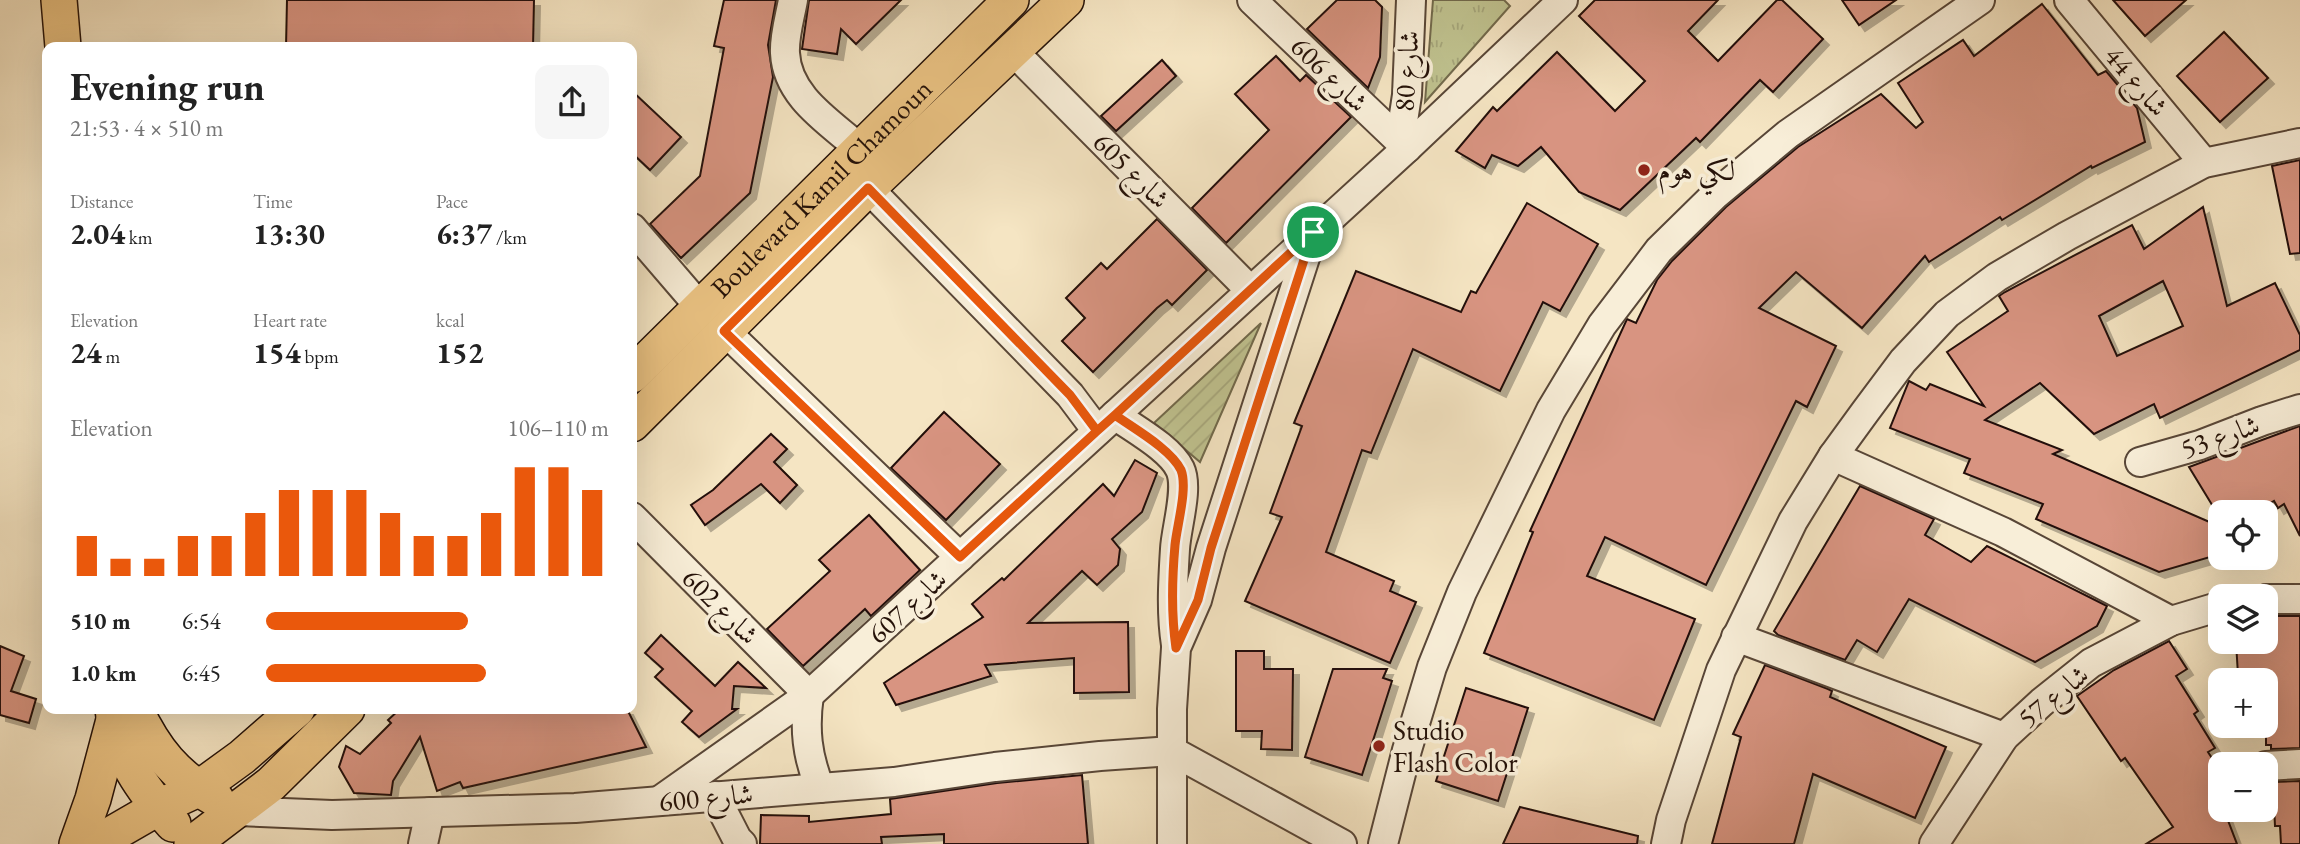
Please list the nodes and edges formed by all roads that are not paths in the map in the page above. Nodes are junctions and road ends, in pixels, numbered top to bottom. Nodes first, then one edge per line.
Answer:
1 (59, 0) edge
2 (793, 0) edge
3 (1066, 0) edge
4 (1252, 0) edge
5 (1412, 0) edge
6 (1563, 0) edge
7 (1980, 0) edge
8 (2069, 0) edge
9 (1000, 4) edge
10 (63, 42) edge
11 (1013, 51) junction
12 (2300, 143) edge
13 (1403, 145) junction
14 (859, 148) junction
15 (2204, 163) junction
16 (868, 188) junction
17 (1313, 232) junction
18 (637, 234) edge
19 (1250, 290) junction
20 (699, 306) junction
21 (724, 331) junction
22 (637, 370) edge
23 (2300, 409) edge
24 (637, 420) edge
25 (1106, 423) junction
26 (1833, 456) junction
27 (2140, 462) dead end
28 (637, 522) edge
29 (960, 557) junction
30 (2278, 599) edge
31 (2300, 599) edge
32 (2208, 610) edge
33 (2171, 621) junction
34 (1736, 638) junction
35 (1176, 648) junction
36 (809, 695) junction
37 (120, 714) edge
38 (121, 714) edge
39 (123, 714) edge
40 (291, 714) edge
41 (342, 714) edge
42 (2004, 737) junction
43 (1172, 751) junction
44 (2300, 765) edge
45 (2278, 766) edge
46 (820, 788) junction
47 (198, 789) junction
48 (715, 796) junction
49 (659, 801) junction
50 (159, 807) junction
51 (237, 811) junction
52 (430, 812) junction
53 (77, 844) edge
54 (95, 844) edge
55 (192, 844) edge
56 (423, 844) edge
57 (742, 844) edge
58 (1172, 844) edge
59 (1342, 844) edge
60 (1383, 844) edge
61 (1666, 844) edge
62 (1934, 844) edge

1 - 10 main road
2 - 14 street
3 - 11 main road, Boulevard Kamil Chamoun
4 - 13 street, شارع 606
5 - 13 street, شارع 80
6 - 13 street, شارع 607
7 - 60 street
8 - 15 street, شارع 44
9 - 14 main road, Boulevard Kamil Chamoun
11 - 16 main road, Boulevard Kamil Chamoun
11 - 19 street, شارع 605
12 - 15 street
13 - 17 street, شارع 607
14 - 20 main road, Boulevard Kamil Chamoun
15 - 26 street
16 - 21 main road, Boulevard Kamil Chamoun
16 - 25 street
17 - 19 street, شارع 607
17 - 35 street
18 - 20 street
19 - 25 street, شارع 607
20 - 22 main road, Boulevard Kamil Chamoun
21 - 24 main road, Boulevard Kamil Chamoun
21 - 29 street
23 - 27 street, شارع 53
25 - 29 street, شارع 607
25 - 35 street
26 - 33 street
26 - 34 street
28 - 36 street, شارع 602
29 - 36 street, شارع 607
30 - 31 street
32 - 33 street, شارع 57
33 - 42 street, شارع 57
34 - 42 street
34 - 61 street
35 - 43 street
36 - 46 street
36 - 49 street, شارع 607
37 - 53 main road
38 - 50 main road
39 - 47 main road
40 - 47 main road
41 - 51 main road
42 - 62 street, شارع 57
43 - 46 street, شارع 600
43 - 58 street
43 - 59 street
44 - 45 street
46 - 48 street, شارع 600
47 - 50 main road
47 - 51 main road
48 - 49 street, شارع 600
48 - 57 street
49 - 52 street, شارع 600
50 - 54 main road
50 - 55 main road
51 - 52 street, شارع 600
51 - 55 main road
52 - 56 street

